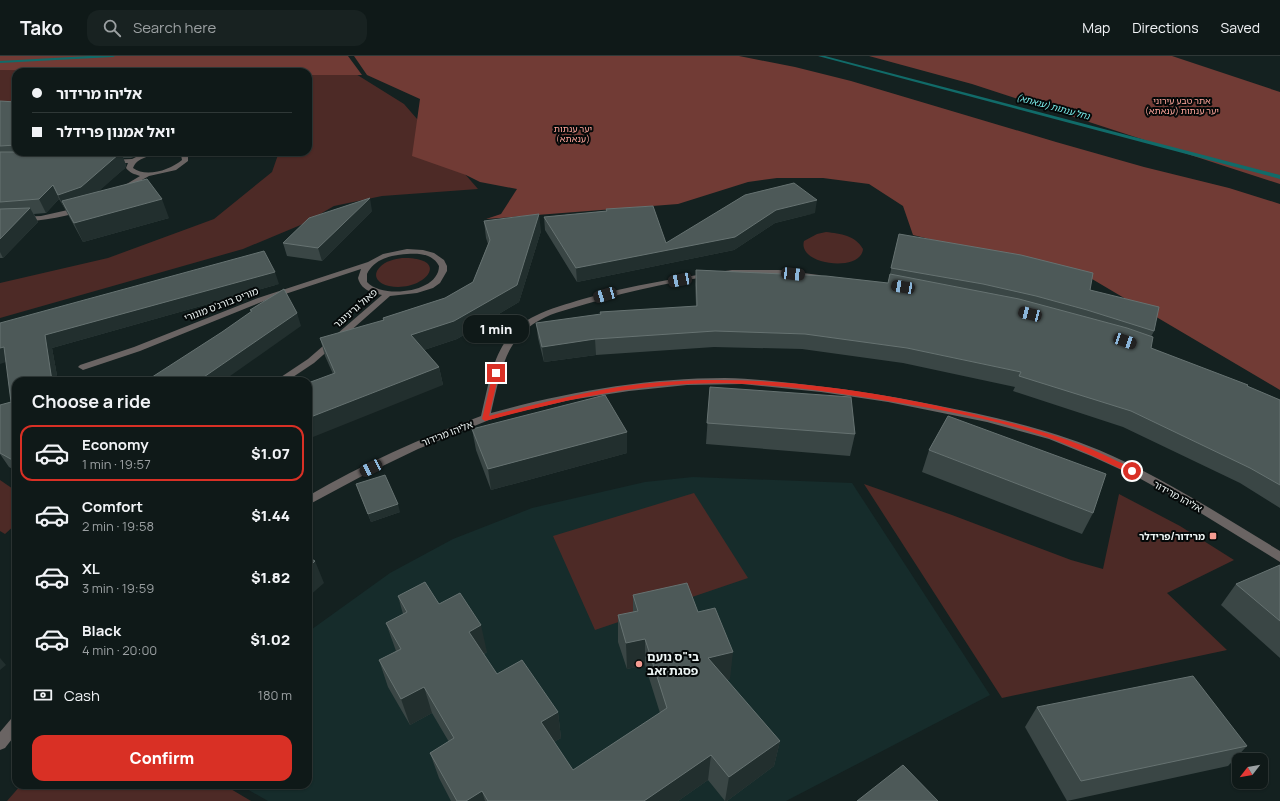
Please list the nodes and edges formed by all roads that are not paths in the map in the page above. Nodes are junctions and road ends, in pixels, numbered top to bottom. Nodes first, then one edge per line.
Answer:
1 (142, 156) edge
2 (184, 156) edge
3 (133, 160) junction
4 (105, 161) edge
5 (148, 174) junction
6 (117, 191) edge
7 (88, 206) edge
8 (0, 220) edge
9 (369, 264) junction
10 (831, 278) edge
11 (388, 294) junction
12 (83, 367) dead end
13 (287, 377) edge
14 (485, 419) junction
15 (312, 499) edge
16 (1280, 556) edge
17 (12, 728) edge
18 (0, 743) edge

1 - 3 street
2 - 5 street
3 - 4 street
3 - 5 street
5 - 6 street
7 - 8 street
9 - 11 street, פאול גרינינגר
9 - 11 street, פאול גרינינגר
9 - 12 street, מוריס בורג'ס מונורי
10 - 14 street
11 - 13 street, פאול גרינינגר
14 - 15 street, אליהו מרידור
14 - 16 street, אליהו מרידור
17 - 18 street

